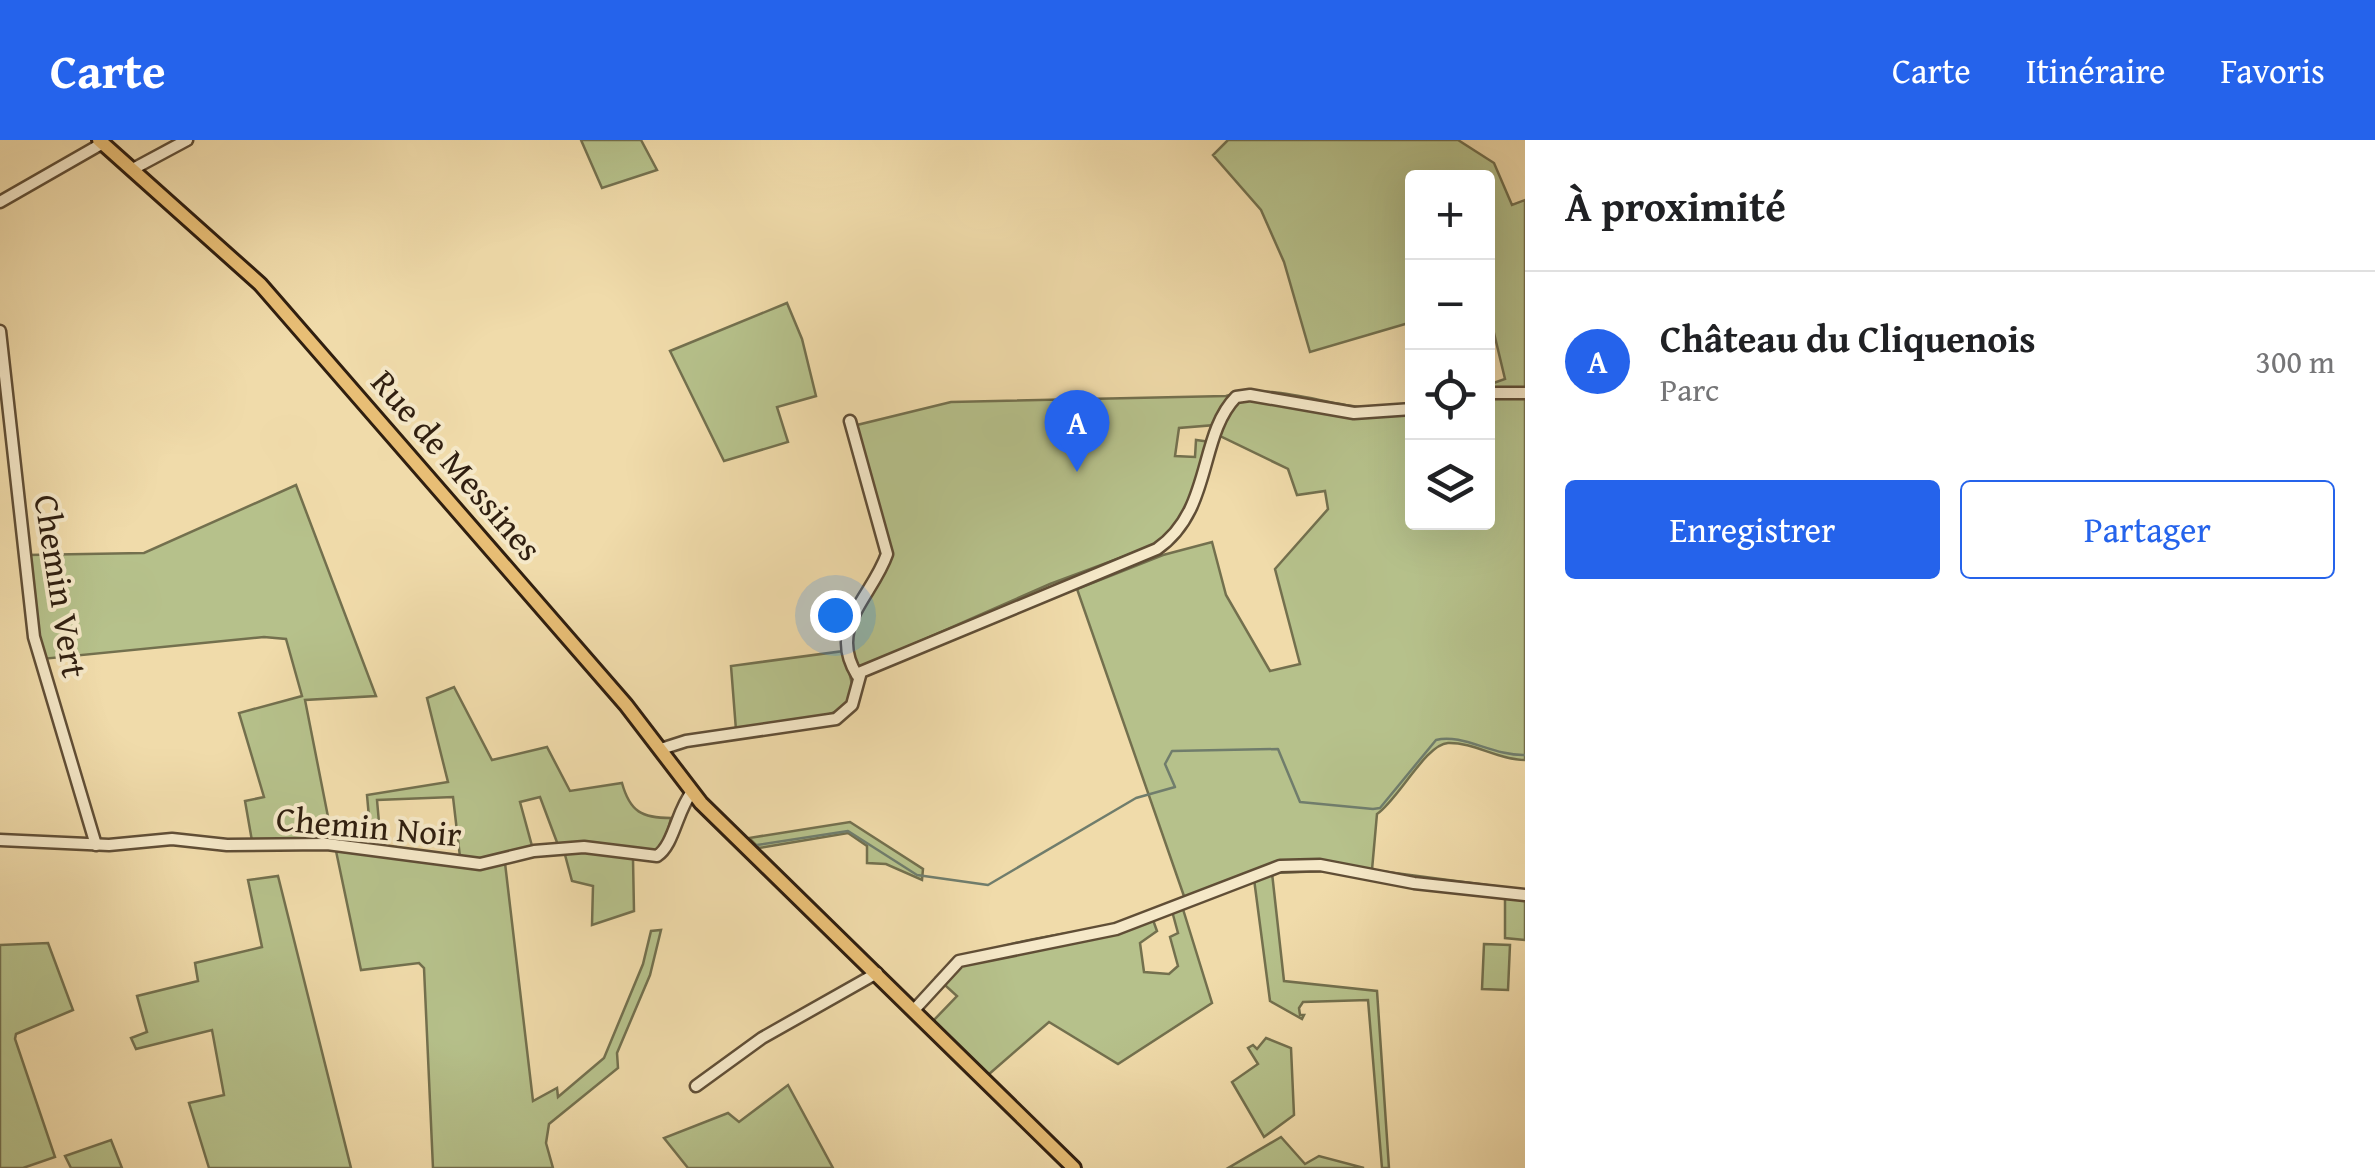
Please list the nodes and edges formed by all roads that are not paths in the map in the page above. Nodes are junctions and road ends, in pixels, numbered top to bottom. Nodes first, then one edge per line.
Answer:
1 (187, 140) edge
2 (101, 141) edge
3 (133, 169) junction
4 (0, 202) edge
5 (0, 331) edge
6 (1495, 393) edge
7 (1525, 393) edge
8 (1405, 409) edge
9 (850, 421) dead end
10 (857, 675) junction
11 (661, 749) junction
12 (692, 792) junction
13 (0, 840) edge
14 (96, 845) junction
15 (1525, 895) edge
16 (877, 973) junction
17 (914, 1010) junction
18 (696, 1086) dead end
19 (1074, 1168) edge

1 - 3 street
2 - 3 main road, Rue de Messines
2 - 4 street
3 - 11 main road, Rue de Messines
5 - 14 street, Chemin Vert
6 - 7 street
8 - 10 street
9 - 10 street
10 - 11 street
11 - 12 main road, Rue de Messines
12 - 14 street, Chemin Noir
12 - 16 main road, Rue de Messines
13 - 14 street, Chemin Noir
15 - 17 street
16 - 17 main road, Rue de Messines
16 - 18 street
17 - 19 main road, Rue de Messines

